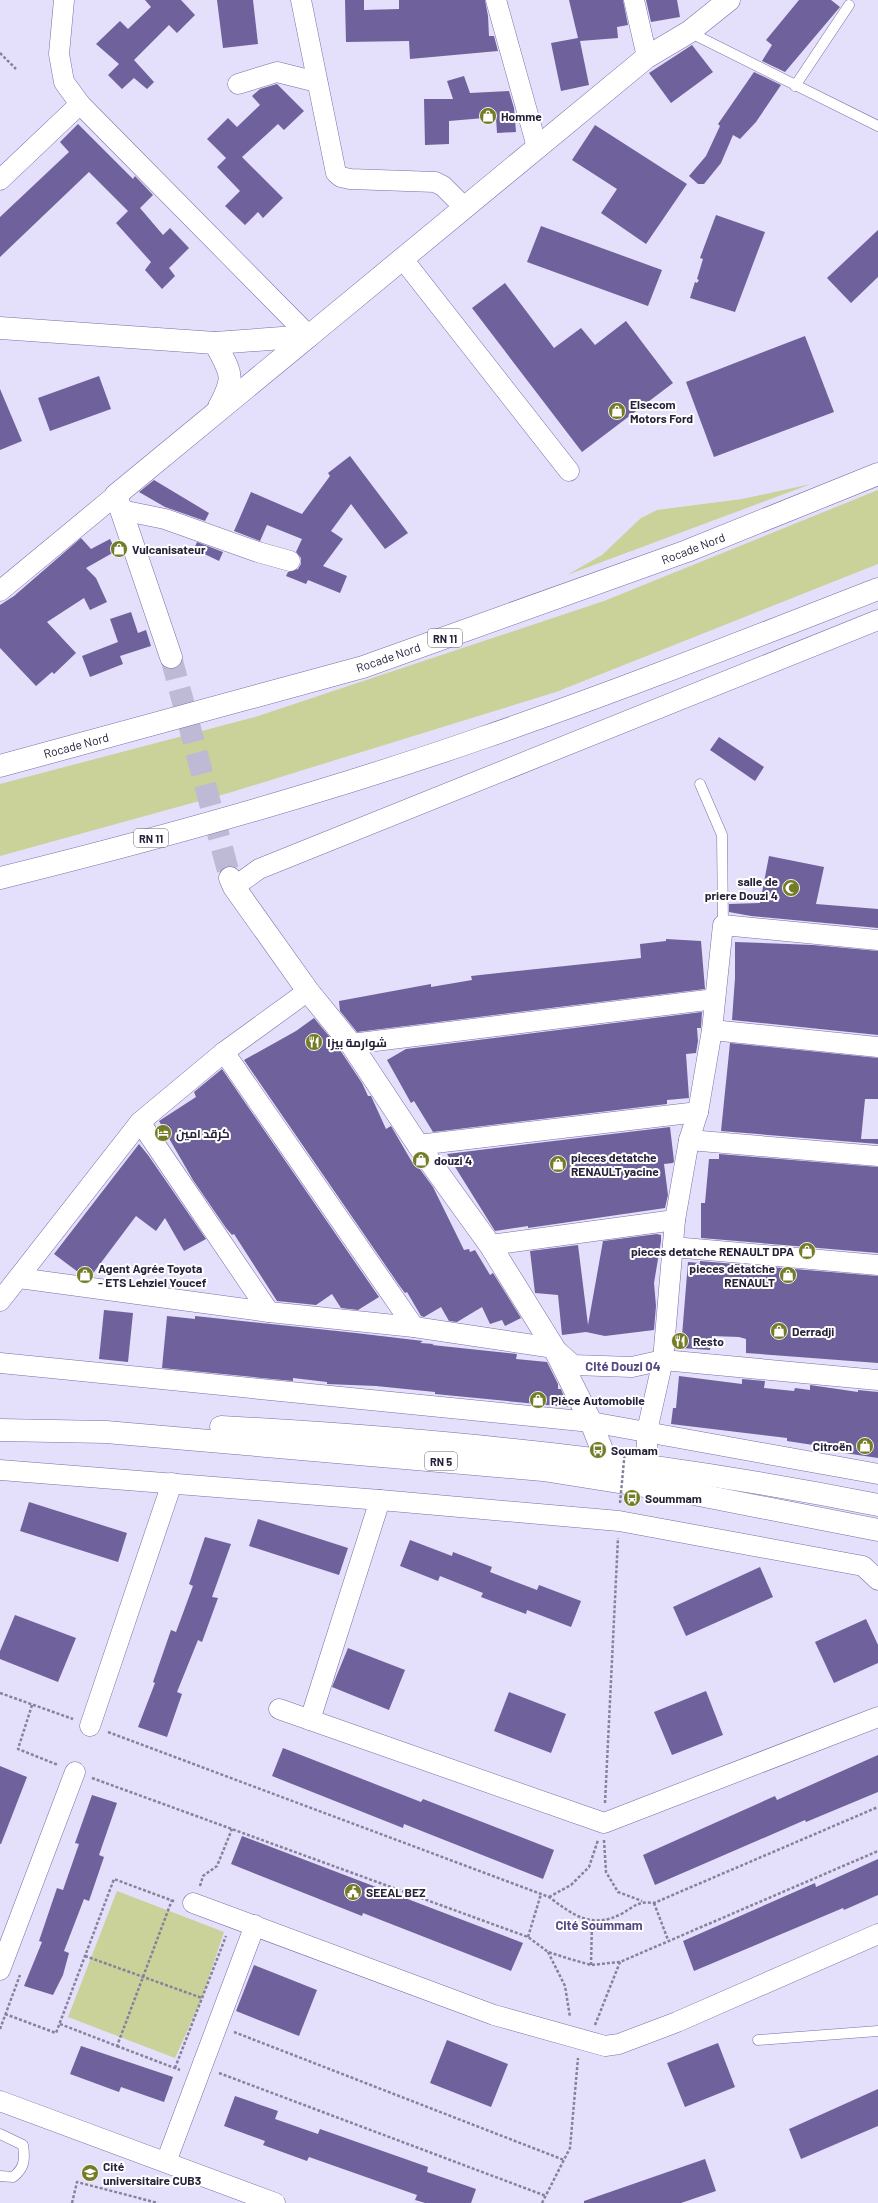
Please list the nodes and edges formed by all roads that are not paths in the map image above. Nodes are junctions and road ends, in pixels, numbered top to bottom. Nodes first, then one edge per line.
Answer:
1 (64, 0) edge
2 (301, 0) edge
3 (496, 0) edge
4 (634, 0) edge
5 (729, 0) edge
6 (849, 5) dead end
7 (689, 32) junction
8 (647, 57) junction
9 (318, 82) junction
10 (238, 84) dead end
11 (795, 86) junction
12 (80, 104) junction
13 (878, 126) edge
14 (537, 147) junction
15 (0, 180) edge
16 (465, 208) junction
17 (402, 258) junction
18 (0, 328) edge
19 (309, 336) junction
20 (215, 342) junction
21 (218, 410) junction
22 (569, 470) dead end
23 (878, 474) edge
24 (119, 502) junction
25 (290, 561) dead end
26 (878, 589) edge
27 (0, 591) edge
28 (878, 620) edge
29 (171, 657) tunnel mouth
30 (0, 766) edge
31 (700, 784) dead end
32 (0, 878) edge
33 (232, 883) joint
34 (723, 925) junction
35 (878, 940) edge
36 (308, 991) junction
37 (715, 999) junction
38 (712, 1030) junction
39 (351, 1044) junction
40 (878, 1047) edge
41 (224, 1052) junction
42 (698, 1112) junction
43 (140, 1122) junction
44 (689, 1140) junction
45 (418, 1145) junction
46 (878, 1156) edge
47 (675, 1220) junction
48 (490, 1245) junction
49 (673, 1247) junction
50 (878, 1265) edge
51 (19, 1278) junction
52 (0, 1301) edge
53 (269, 1312) junction
54 (414, 1327) junction
55 (554, 1348) junction
56 (663, 1360) junction
57 (0, 1362) edge
58 (878, 1380) edge
59 (0, 1415) edge
60 (591, 1422) junction
61 (0, 1430) edge
62 (647, 1431) junction
63 (606, 1460) junction
64 (647, 1465) junction
65 (0, 1470) edge
66 (878, 1474) edge
67 (172, 1483) junction
68 (380, 1500) junction
69 (878, 1506) edge
70 (878, 1530) edge
71 (870, 1568) edge
72 (878, 1580) edge
73 (279, 1709) dead end
74 (878, 1717) edge
75 (310, 1720) junction
76 (90, 1726) road end
77 (74, 1772) road end
78 (194, 1903) road end
79 (255, 1925) junction
80 (878, 1934) edge
81 (0, 1970) edge
82 (878, 2031) edge
83 (758, 2040) dead end
84 (0, 2101) edge
85 (0, 2134) edge
86 (166, 2162) junction
87 (0, 2176) edge
88 (275, 2203) edge

1 - 12 street
2 - 9 street
3 - 14 street
4 - 8 street
5 - 7 main road
6 - 11 lane
7 - 8 main road
7 - 11 lane
8 - 14 main road
9 - 10 street
9 - 16 street
11 - 13 lane
12 - 15 street
12 - 19 street
14 - 16 main road
16 - 17 main road
17 - 19 main road
17 - 22 street
18 - 20 main road
19 - 20 main road
19 - 21 main road
20 - 21 main road
21 - 24 main road
23 - 30 main road, Rocade Nord / RN 11
24 - 25 street
24 - 27 street
24 - 29 main road
26 - 32 main road, RN 11
28 - 33 street
31 - 34 lane
33 - 36 main road
34 - 35 street
34 - 37 street
36 - 39 main road
36 - 41 street
37 - 38 street
37 - 39 street
38 - 40 street
38 - 42 street
39 - 45 main road
41 - 43 street
41 - 54 street
42 - 44 street
42 - 45 street
43 - 51 street
43 - 53 street
44 - 46 street
44 - 47 street
45 - 48 main road
47 - 48 street
47 - 49 street
48 - 55 main road
49 - 50 street
49 - 56 street
51 - 52 street
51 - 53 street
53 - 54 street
54 - 55 street
55 - 56 street
55 - 60 main road
56 - 58 street
56 - 62 street
57 - 60 street
59 - 63 main road, RN 5
60 - 62 street
60 - 63 main road
61 - 70 main road, RN 5
62 - 64 street
62 - 66 street
63 - 64 main road, RN 5
64 - 69 main road, RN 5
65 - 67 street
67 - 68 street
67 - 76 street
68 - 71 street
68 - 75 street
71 - 72 street
73 - 75 street
74 - 75 street
77 - 81 street
78 - 79 street
79 - 80 street
79 - 86 street
82 - 83 lane
84 - 86 street
85 - 87 lane
86 - 88 street

